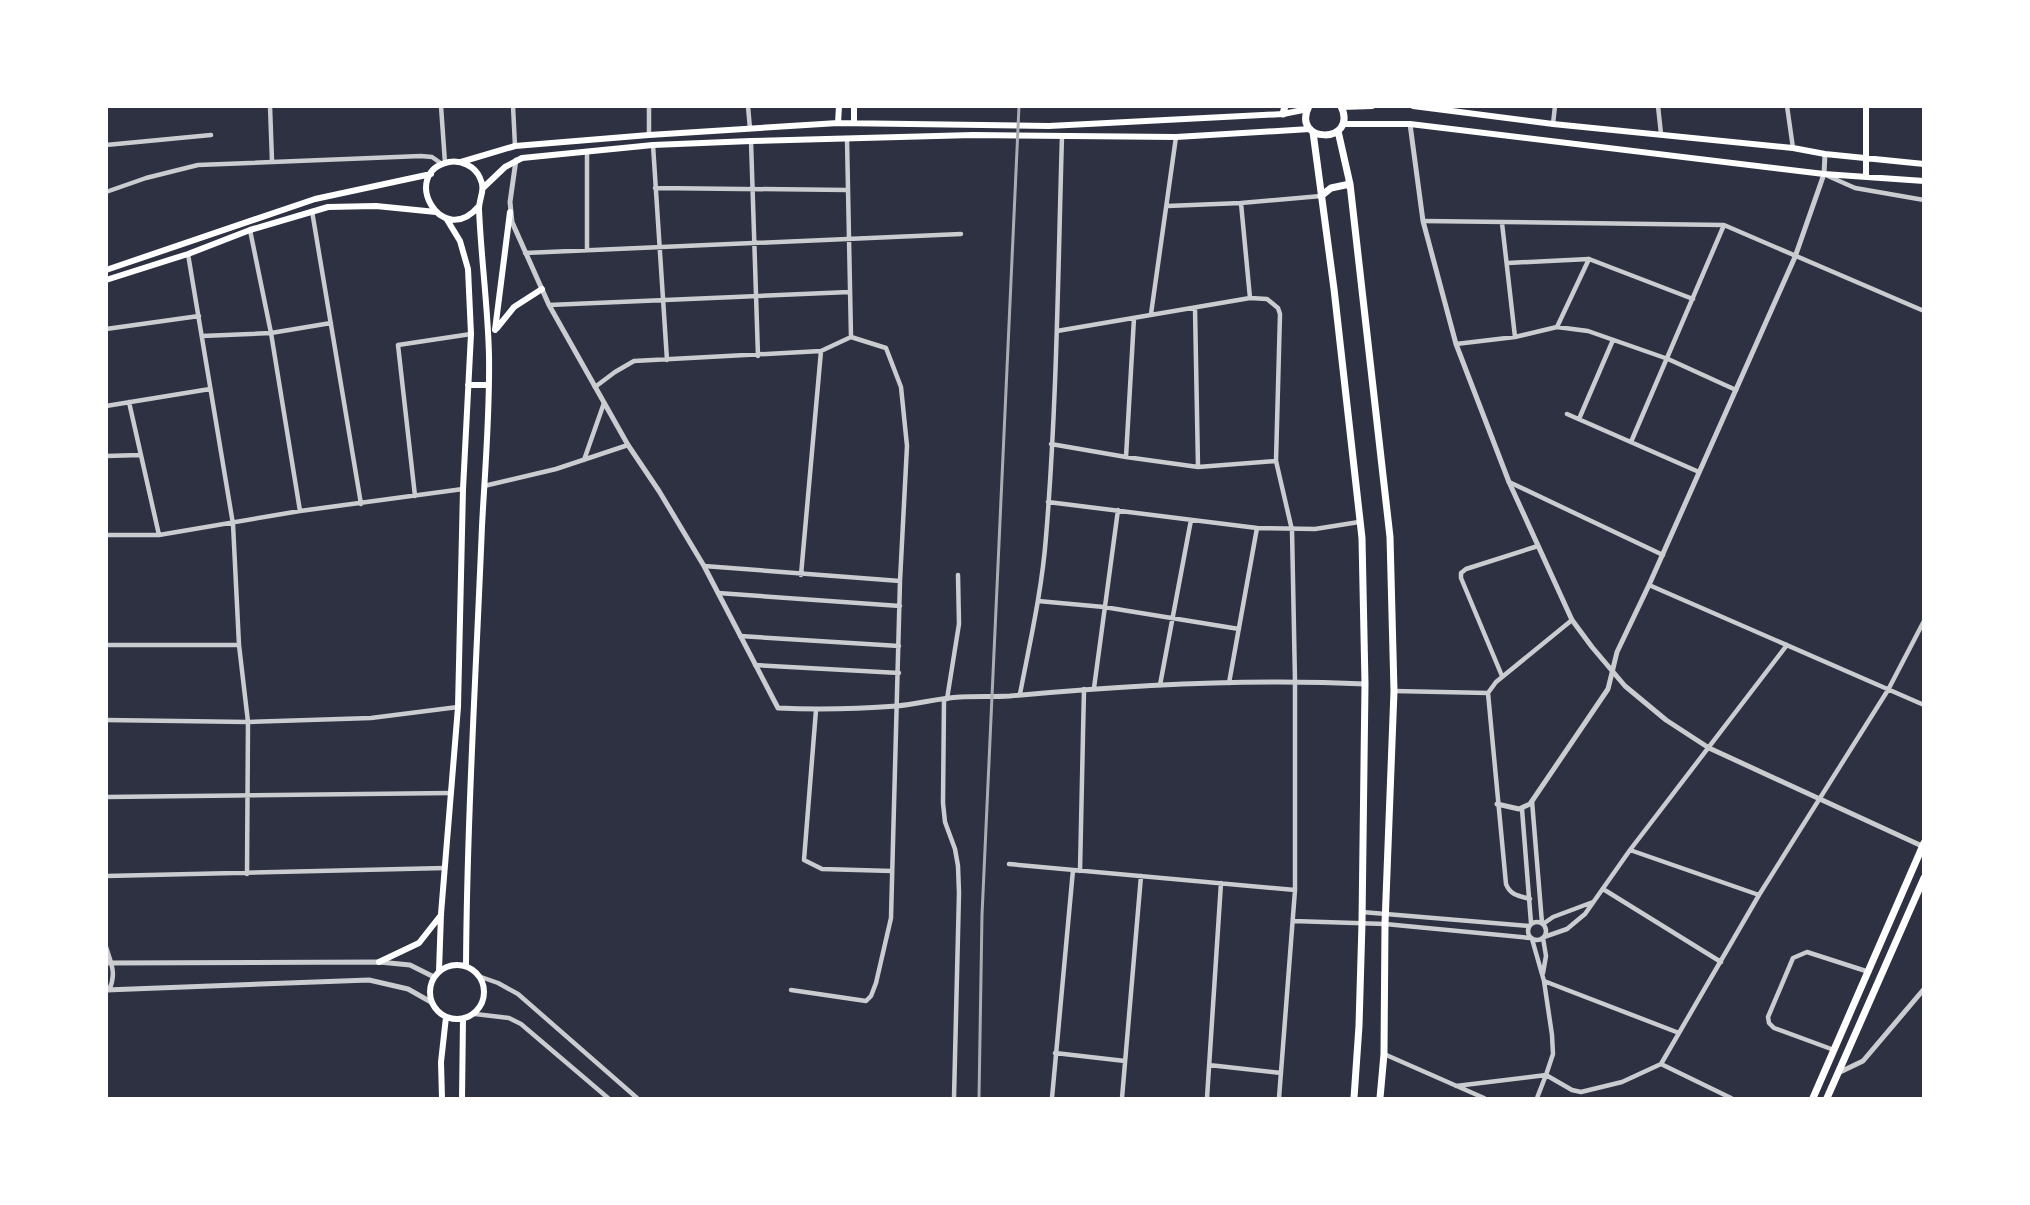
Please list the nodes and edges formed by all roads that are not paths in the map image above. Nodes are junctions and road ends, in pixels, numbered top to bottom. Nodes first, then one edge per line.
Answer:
1 (270, 106) edge
2 (441, 106) edge
3 (513, 106) edge
4 (649, 106) edge
5 (748, 106) edge
6 (839, 106) edge
7 (854, 106) edge
8 (1372, 106) edge
9 (1413, 106) edge
10 (1555, 106) edge
11 (1658, 106) edge
12 (1787, 106) edge
13 (1866, 106) edge
14 (1341, 107) edge
15 (1309, 108) edge
16 (1284, 110) edge
17 (838, 123) junction
18 (854, 123) junction
19 (1343, 124) junction
20 (1410, 124) junction
21 (1552, 124) junction
22 (750, 129) junction
23 (1312, 130) junction
24 (1338, 131) junction
25 (1661, 134) junction
26 (211, 135) dead end
27 (649, 135) junction
28 (1062, 136) junction
29 (1176, 137) junction
30 (847, 139) junction
31 (751, 141) junction
32 (106, 145) edge
33 (653, 145) junction
34 (515, 146) junction
35 (1793, 148) junction
36 (587, 150) junction
37 (1825, 154) junction
38 (1866, 158) junction
39 (516, 160) junction
40 (272, 161) junction
41 (461, 162) junction
42 (444, 164) junction
43 (1923, 164) edge
44 (431, 174) junction
45 (1824, 174) junction
46 (1866, 176) junction
47 (1923, 181) edge
48 (1350, 184) junction
49 (483, 188) junction
50 (656, 188) junction
51 (752, 189) junction
52 (848, 190) junction
53 (106, 192) edge
54 (1321, 196) junction
55 (1923, 200) edge
56 (1241, 203) junction
57 (479, 206) junction
58 (1167, 206) junction
59 (312, 211) junction
60 (436, 212) junction
61 (510, 212) junction
62 (446, 218) junction
63 (1423, 221) junction
64 (1502, 223) junction
65 (1724, 225) junction
66 (250, 230) junction
67 (961, 234) dead end
68 (849, 241) junction
69 (754, 244) junction
70 (659, 248) junction
71 (586, 250) junction
72 (189, 254) junction
73 (525, 254) junction
74 (1795, 257) junction
75 (1589, 259) junction
76 (1508, 263) junction
77 (106, 270) edge
78 (106, 280) edge
79 (542, 289) junction
80 (849, 292) junction
81 (756, 296) junction
82 (1250, 298) junction
83 (1693, 299) junction
84 (663, 300) junction
85 (549, 305) junction
86 (1195, 308) junction
87 (1923, 311) edge
88 (1151, 314) junction
89 (199, 316) junction
90 (1134, 318) junction
91 (331, 324) junction
92 (1557, 327) junction
93 (106, 329) edge
94 (495, 330) junction
95 (1057, 331) junction
96 (271, 333) junction
97 (471, 334) junction
98 (202, 336) junction
99 (851, 337) junction
100 (1515, 337) junction
101 (1613, 340) junction
102 (488, 344) junction
103 (1456, 344) junction
104 (821, 351) junction
105 (758, 356) junction
106 (1668, 359) junction
107 (667, 360) junction
108 (468, 385) junction
109 (489, 385) junction
110 (595, 387) junction
111 (210, 388) junction
112 (1736, 390) junction
113 (129, 402) junction
114 (604, 403) junction
115 (106, 406) edge
116 (1567, 414) dead end
117 (1579, 419) junction
118 (1631, 442) junction
119 (1051, 444) junction
120 (628, 445) junction
121 (140, 455) junction
122 (106, 456) edge
123 (1126, 457) junction
124 (584, 460) junction
125 (1276, 461) junction
126 (1198, 467) junction
127 (1699, 472) junction
128 (1509, 482) junction
129 (484, 486) junction
130 (463, 489) junction
131 (415, 496) junction
132 (1048, 502) junction
133 (361, 504) junction
134 (1118, 510) junction
135 (300, 511) junction
136 (1191, 520) junction
137 (1359, 522) junction
138 (233, 524) junction
139 (1257, 528) junction
140 (1292, 530) junction
141 (106, 535) edge
142 (159, 535) junction
143 (1538, 546) junction
144 (1663, 555) junction
145 (704, 566) junction
146 (801, 575) junction
147 (958, 575) dead end
148 (900, 581) junction
149 (1650, 585) junction
150 (718, 593) junction
151 (1038, 601) junction
152 (900, 606) junction
153 (1104, 607) junction
154 (1173, 619) junction
155 (1572, 620) junction
156 (1923, 621) edge
157 (1239, 629) junction
158 (740, 636) junction
159 (106, 645) edge
160 (239, 645) junction
161 (1787, 645) junction
162 (899, 646) junction
163 (755, 664) junction
164 (1612, 672) junction
165 (899, 673) junction
166 (1502, 676) junction
167 (1295, 681) junction
168 (1229, 683) junction
169 (1365, 684) junction
170 (1160, 685) junction
171 (1094, 688) junction
172 (1084, 689) junction
173 (1888, 690) junction
174 (1394, 691) junction
175 (1488, 693) junction
176 (1020, 694) junction
177 (946, 699) junction
178 (1923, 705) edge
179 (898, 706) junction
180 (458, 707) junction
181 (816, 710) junction
182 (106, 720) edge
183 (248, 722) junction
184 (1709, 748) junction
185 (451, 793) junction
186 (247, 795) junction
187 (106, 797) edge
188 (1820, 800) junction
189 (1532, 801) junction
190 (1497, 804) junction
191 (1522, 809) junction
192 (1923, 844) edge
193 (1630, 850) junction
194 (1009, 864) dead end
195 (446, 868) junction
196 (1073, 870) junction
197 (892, 871) junction
198 (1080, 871) junction
199 (247, 873) junction
200 (106, 876) edge
201 (1141, 876) junction
202 (1923, 878) edge
203 (1221, 884) junction
204 (1603, 889) junction
205 (1295, 890) junction
206 (1759, 895) junction
207 (1530, 899) junction
208 (1593, 902) junction
209 (1362, 912) junction
210 (1386, 913) junction
211 (441, 914) junction
212 (1293, 921) junction
213 (1362, 923) junction
214 (1542, 923) junction
215 (1385, 924) junction
216 (1530, 924) junction
217 (1543, 938) junction
218 (1531, 939) junction
219 (106, 947) edge
220 (379, 962) junction
221 (1721, 962) junction
222 (110, 963) edge
223 (466, 966) junction
224 (1869, 972) junction
225 (1543, 973) junction
226 (437, 974) junction
227 (481, 977) junction
228 (1544, 981) junction
229 (1923, 989) edge
230 (108, 990) edge
231 (791, 990) dead end
232 (431, 1002) junction
233 (475, 1014) junction
234 (446, 1017) junction
235 (464, 1019) junction
236 (1678, 1033) junction
237 (1834, 1050) junction
238 (1055, 1053) junction
239 (1384, 1054) junction
240 (1125, 1061) junction
241 (1661, 1064) junction
242 (1209, 1065) junction
243 (1281, 1073) junction
244 (1838, 1073) junction
245 (1546, 1075) junction
246 (1456, 1086) junction
247 (442, 1098) edge
248 (462, 1098) edge
249 (608, 1098) edge
250 (638, 1098) edge
251 (954, 1098) edge
252 (1052, 1098) edge
253 (1122, 1098) edge
254 (1207, 1098) edge
255 (1279, 1098) edge
256 (1354, 1098) edge
257 (1380, 1098) edge
258 (1484, 1098) edge
259 (1537, 1098) edge
260 (1731, 1098) edge
261 (1813, 1098) edge
262 (1827, 1098) edge

1 - 40 street
2 - 42 street
3 - 34 street
4 - 27 street
5 - 22 street
6 - 17 main road
7 - 18 main road
8 - 14 main road
9 - 21 main road
10 - 21 street
11 - 25 street
12 - 35 street
13 - 38 main road
14 - 19 main road
15 - 16 main road
15 - 23 main road
16 - 18 main road
17 - 18 main road
17 - 22 main road
19 - 20 main road
19 - 24 main road
20 - 45 main road
20 - 63 street
21 - 25 main road
22 - 27 main road
23 - 24 main road
23 - 29 main road
23 - 54 main road
24 - 48 main road
25 - 35 main road
26 - 32 street
27 - 34 main road
28 - 29 main road
28 - 30 main road
28 - 95 street
29 - 58 street
30 - 31 main road
30 - 52 street
31 - 33 main road
31 - 51 street
33 - 36 main road
33 - 50 street
34 - 41 main road
35 - 37 main road
36 - 39 main road
36 - 71 street
37 - 38 main road
37 - 45 street
38 - 43 main road
38 - 46 main road
39 - 49 main road
39 - 61 street
40 - 42 street
40 - 53 street
41 - 42 main road
41 - 49 main road
42 - 44 main road
44 - 60 main road
44 - 77 main road
45 - 46 main road
45 - 55 street
45 - 74 street
46 - 47 main road
48 - 54 main road
48 - 174 main road
49 - 57 main road
50 - 51 street
50 - 70 street
51 - 52 street
51 - 69 street
52 - 68 street
54 - 56 street
54 - 137 main road
56 - 58 street
56 - 82 street
57 - 62 main road
57 - 102 main road
58 - 88 street
59 - 60 main road
59 - 66 main road
59 - 91 street
60 - 62 main road
61 - 73 street
61 - 94 main road
62 - 97 main road
63 - 64 street
63 - 103 street
64 - 65 street
64 - 76 street
65 - 74 street
65 - 83 street
66 - 72 main road
66 - 96 street
67 - 68 street
68 - 69 street
68 - 80 street
69 - 70 street
69 - 81 street
70 - 71 street
70 - 84 street
71 - 73 street
72 - 78 main road
72 - 89 street
73 - 79 street
74 - 87 street
74 - 112 street
75 - 76 street
75 - 83 street
75 - 92 street
76 - 100 street
79 - 85 street
79 - 94 main road
80 - 81 street
80 - 99 street
81 - 84 street
81 - 105 street
82 - 86 street
82 - 125 street
83 - 106 street
84 - 85 street
84 - 107 street
85 - 110 street
86 - 88 street
86 - 126 street
88 - 90 street
89 - 93 street
89 - 98 street
90 - 95 street
90 - 123 street
91 - 96 street
91 - 133 street
92 - 100 street
92 - 101 street
94 - 102 main road
95 - 119 street
96 - 98 street
96 - 135 street
97 - 108 main road
97 - 131 street
98 - 111 street
99 - 104 street
99 - 148 street
100 - 103 street
101 - 106 street
101 - 117 street
102 - 109 main road
103 - 128 street
104 - 105 street
104 - 146 street
105 - 107 street
106 - 112 street
106 - 118 street
107 - 110 street
108 - 109 main road
108 - 130 main road
109 - 129 main road
110 - 114 street
111 - 113 street
111 - 138 street
112 - 127 street
113 - 115 street
113 - 121 street
114 - 120 street
114 - 124 street
116 - 117 street
117 - 118 street
118 - 127 street
119 - 123 street
119 - 132 street
120 - 124 street
120 - 145 street
121 - 122 street
121 - 142 street
123 - 126 street
124 - 129 street
125 - 126 street
125 - 140 street
127 - 144 street
128 - 143 street
128 - 144 street
129 - 223 main road
130 - 131 street
130 - 180 main road
131 - 133 street
132 - 134 street
132 - 151 street
133 - 135 street
134 - 136 street
134 - 153 street
135 - 138 street
136 - 139 street
136 - 154 street
137 - 140 street
137 - 169 main road
138 - 142 street
138 - 160 street
139 - 140 street
139 - 157 street
140 - 167 street
141 - 142 street
143 - 155 street
143 - 166 street
144 - 149 street
145 - 146 street
145 - 150 street
146 - 148 street
147 - 177 street
148 - 152 street
149 - 161 street
149 - 164 street
150 - 152 street
150 - 158 street
151 - 153 street
151 - 176 street
152 - 162 street
153 - 154 street
153 - 171 street
154 - 157 street
154 - 170 street
155 - 164 street
155 - 166 street
156 - 173 street
157 - 168 street
158 - 162 street
158 - 163 street
159 - 160 street
160 - 183 street
161 - 173 street
161 - 184 street
162 - 165 street
163 - 165 street
163 - 181 street
164 - 184 street
164 - 189 street
165 - 179 street
166 - 175 street
167 - 168 street
167 - 169 street
167 - 205 street
168 - 170 street
169 - 209 main road
170 - 171 street
171 - 172 street
172 - 176 street
172 - 198 street
173 - 178 street
173 - 188 street
174 - 175 street
174 - 210 main road
175 - 190 street
176 - 177 street
177 - 179 street
177 - 251 street
179 - 181 street
179 - 197 street
180 - 183 street
180 - 185 main road
181 - 197 street
182 - 183 street
183 - 186 street
184 - 188 street
184 - 193 street
185 - 186 street
185 - 195 main road
186 - 187 street
186 - 199 street
188 - 192 street
188 - 206 street
189 - 191 street
189 - 214 street
190 - 191 street
190 - 207 street
191 - 207 street
192 - 224 main road
193 - 204 street
193 - 206 street
194 - 196 street
195 - 199 street
195 - 211 main road
196 - 198 street
196 - 238 street
197 - 231 street
198 - 201 street
199 - 200 street
201 - 203 street
201 - 240 street
202 - 244 main road
203 - 205 street
203 - 242 street
204 - 208 street
204 - 221 street
205 - 212 street
206 - 221 street
207 - 216 street
208 - 214 street
208 - 217 street
209 - 210 street
209 - 213 main road
210 - 215 main road
210 - 216 street
211 - 220 main road
211 - 226 main road
212 - 213 street
212 - 243 street
213 - 215 street
213 - 256 main road
214 - 216 street
214 - 217 street
215 - 218 street
215 - 239 main road
216 - 218 street
217 - 218 street
217 - 225 street
218 - 225 street
219 - 222 street
220 - 222 street
220 - 226 street
221 - 236 street
222 - 230 street
223 - 226 main road
223 - 227 main road
224 - 237 main road
224 - 237 street
225 - 228 street
226 - 232 main road
227 - 233 main road
227 - 250 street
228 - 236 street
228 - 245 street
229 - 244 street
230 - 232 street
232 - 234 main road
233 - 235 main road
233 - 249 street
234 - 235 main road
234 - 247 main road
235 - 248 main road
236 - 241 street
237 - 261 main road
238 - 240 street
238 - 252 street
239 - 246 street
239 - 257 main road
240 - 253 street
241 - 245 street
241 - 260 street
242 - 243 street
242 - 254 street
243 - 255 street
244 - 262 main road
245 - 246 street
245 - 259 street
246 - 258 street

